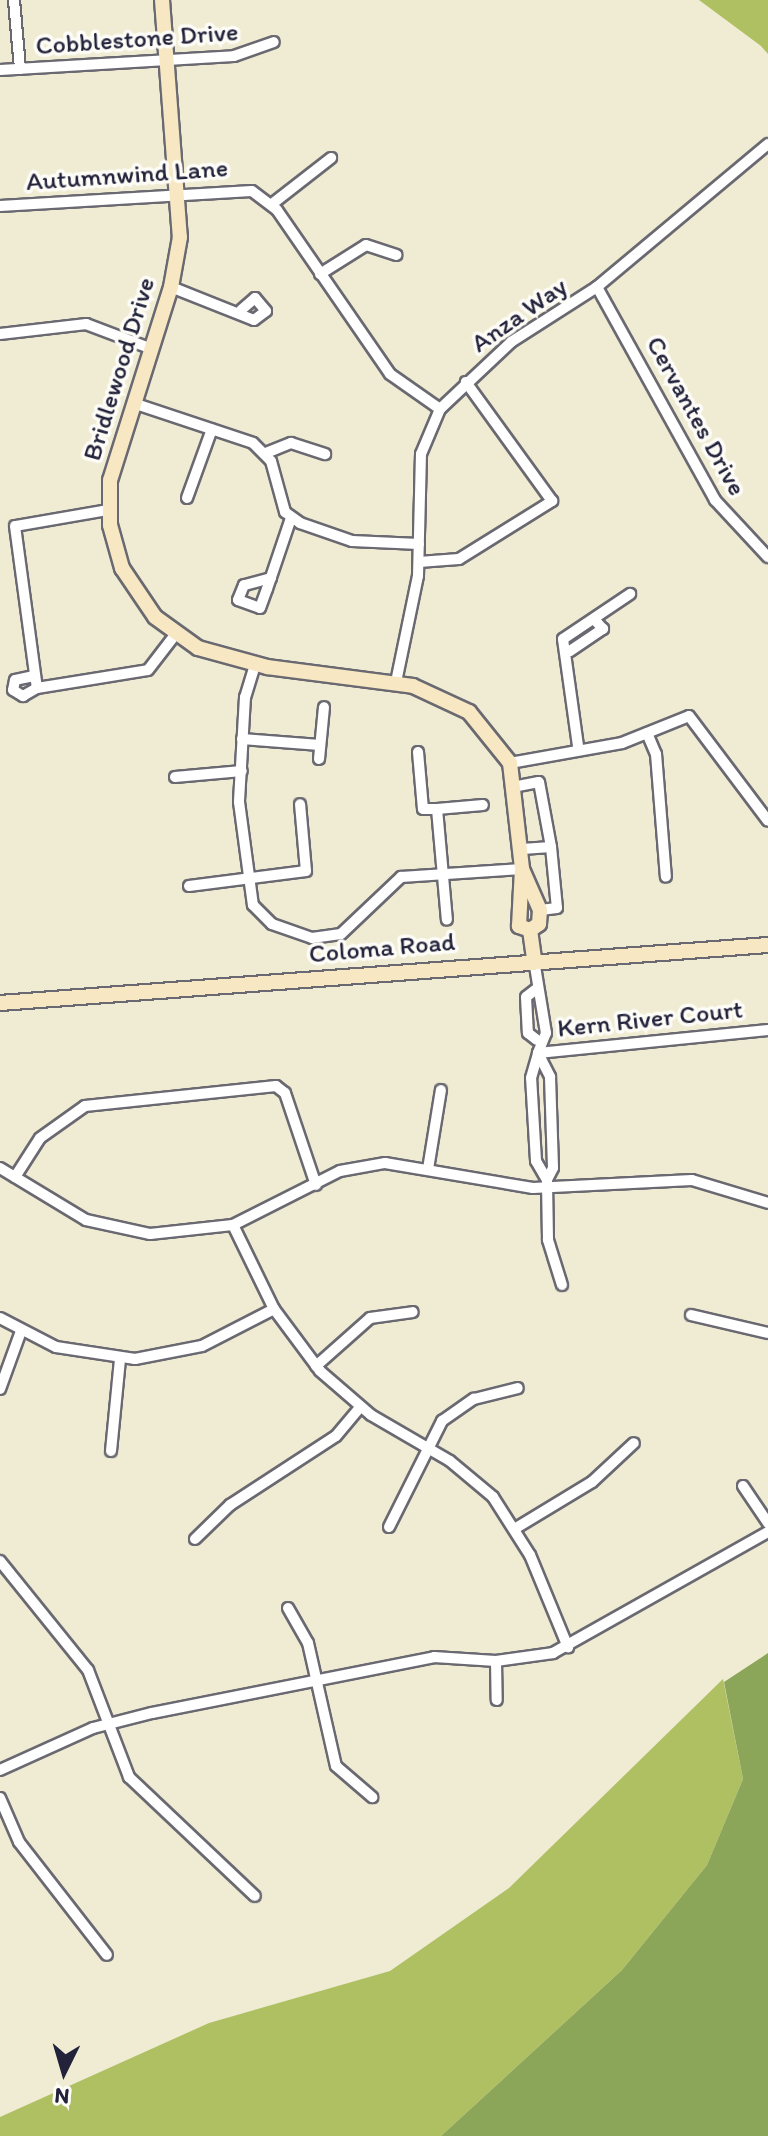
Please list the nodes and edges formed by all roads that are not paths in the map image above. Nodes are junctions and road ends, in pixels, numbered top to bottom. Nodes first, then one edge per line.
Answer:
1 (14, 0) edge
2 (162, 0) edge
3 (274, 42) dead end
4 (169, 61) junction
5 (20, 69) junction
6 (0, 70) edge
7 (768, 144) edge
8 (331, 158) dead end
9 (179, 194) junction
10 (272, 204) junction
11 (0, 206) edge
12 (396, 255) dead end
13 (320, 274) junction
14 (171, 287) junction
15 (597, 287) junction
16 (241, 310) dead end
17 (0, 334) edge
18 (152, 349) junction
19 (466, 382) junction
20 (133, 403) junction
21 (440, 409) junction
22 (212, 429) junction
23 (266, 453) junction
24 (325, 454) dead end
25 (187, 498) dead end
26 (108, 510) junction
27 (291, 518) junction
28 (419, 544) junction
29 (766, 553) edge
30 (419, 562) junction
31 (271, 578) dead end
32 (630, 594) dead end
33 (175, 635) junction
34 (255, 665) junction
35 (396, 682) junction
36 (324, 707) dead end
37 (647, 733) junction
38 (242, 739) junction
39 (320, 745) junction
40 (578, 746) junction
41 (418, 752) dead end
42 (319, 759) dead end
43 (510, 763) junction
44 (242, 771) junction
45 (175, 777) dead end
46 (518, 786) junction
47 (300, 804) dead end
48 (483, 805) dead end
49 (437, 809) junction
50 (768, 821) edge
51 (551, 847) junction
52 (522, 849) junction
53 (522, 869) junction
54 (442, 873) junction
55 (246, 877) junction
56 (666, 877) dead end
57 (189, 886) dead end
58 (540, 910) junction
59 (447, 920) dead end
60 (530, 930) junction
61 (768, 945) edge
62 (534, 960) junction
63 (535, 990) junction
64 (0, 1003) edge
65 (768, 1030) edge
66 (537, 1040) junction
67 (538, 1053) junction
68 (441, 1090) dead end
69 (0, 1168) edge
70 (428, 1169) junction
71 (15, 1177) junction
72 (547, 1184) junction
73 (316, 1185) junction
74 (768, 1203) edge
75 (233, 1225) junction
76 (562, 1285) dead end
77 (274, 1309) junction
78 (413, 1312) dead end
79 (691, 1315) dead end
80 (0, 1318) edge
81 (21, 1331) junction
82 (768, 1333) edge
83 (120, 1359) junction
84 (316, 1366) junction
85 (518, 1388) dead end
86 (0, 1389) edge
87 (360, 1407) junction
88 (634, 1443) dead end
89 (423, 1449) junction
90 (111, 1451) dead end
91 (743, 1486) dead end
92 (768, 1523) edge
93 (389, 1527) dead end
94 (516, 1528) junction
95 (768, 1532) edge
96 (195, 1539) dead end
97 (0, 1561) edge
98 (288, 1608) dead end
99 (568, 1647) junction
100 (496, 1661) junction
101 (318, 1683) junction
102 (497, 1700) dead end
103 (112, 1723) junction
104 (0, 1770) edge
105 (372, 1797) dead end
106 (0, 1798) edge
107 (255, 1896) dead end
108 (107, 1955) dead end

1 - 5 street
2 - 4 street, Bridlewood Drive
3 - 4 street, Cobblestone Drive
4 - 5 street, Cobblestone Drive
4 - 9 street, Bridlewood Drive
5 - 6 street, Cobblestone Drive
7 - 15 street, Anza Way
8 - 10 street
9 - 10 street, Autumnwind Lane
9 - 11 street, Autumnwind Lane
9 - 14 street, Bridlewood Drive
10 - 13 street
12 - 13 street
13 - 21 street
14 - 16 street
14 - 18 street, Bridlewood Drive
15 - 19 street, Anza Way
15 - 29 street, Cervantes Drive
17 - 18 street
18 - 20 street, Bridlewood Drive
19 - 21 street, Anza Way
19 - 30 street
20 - 22 street
20 - 26 street, Bridlewood Drive
21 - 28 street, Anza Way
22 - 23 street
22 - 25 street
23 - 24 street
23 - 27 street
26 - 33 street, Bridlewood Drive
26 - 33 street
27 - 28 street
27 - 31 street
28 - 30 street, Anza Way
30 - 35 street, Anza Way
32 - 40 street
33 - 34 street, Bridlewood Drive
34 - 35 street, Bridlewood Drive
34 - 38 street
35 - 43 street, Bridlewood Drive
36 - 39 street
37 - 40 street
37 - 50 street
37 - 56 street
38 - 39 street
38 - 44 street
39 - 42 street
40 - 43 street
41 - 49 street
43 - 46 street, Bridlewood Drive
44 - 45 street
44 - 55 street
46 - 51 street
46 - 52 street, Bridlewood Drive
47 - 55 street
48 - 49 street
49 - 54 street
51 - 52 street
51 - 58 street
52 - 53 street, Bridlewood Drive
53 - 54 street
53 - 58 street, Bridlewood Drive
53 - 60 street, Bridlewood Drive
54 - 55 street
54 - 59 street
55 - 57 street
58 - 60 street
60 - 62 street, Bridlewood Drive
61 - 62 street, Coloma Road
62 - 63 street
62 - 64 street, Coloma Road
63 - 66 street
63 - 66 street
65 - 67 street, Kern River Court
66 - 67 street
67 - 72 street
67 - 72 street
68 - 70 street
69 - 71 street
70 - 72 street
70 - 73 street
71 - 73 street
71 - 75 street
72 - 74 street
72 - 76 street
73 - 75 street
75 - 77 street
77 - 83 street
77 - 84 street
78 - 84 street
79 - 82 street
80 - 81 street
81 - 83 street
81 - 86 street
83 - 90 street
84 - 87 street
85 - 89 street
87 - 89 street
87 - 96 street
88 - 94 street
89 - 93 street
89 - 94 street
91 - 92 street
94 - 99 street
95 - 99 street
97 - 103 street
98 - 101 street
99 - 100 street
100 - 101 street
100 - 102 street
101 - 103 street
101 - 105 street
103 - 104 street
103 - 107 street
106 - 108 street

